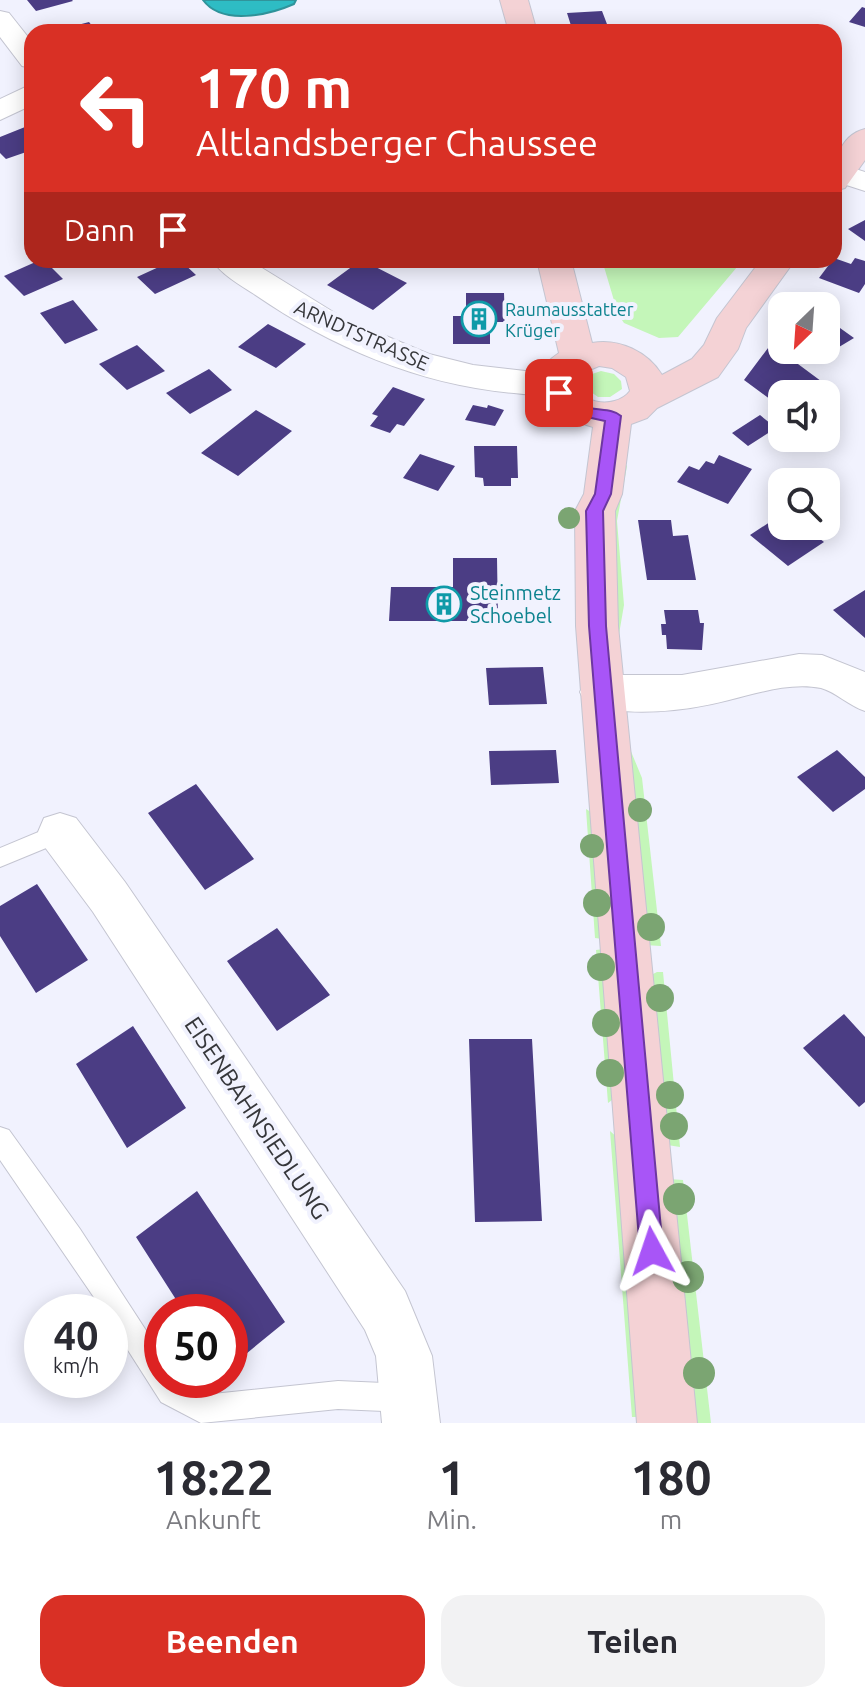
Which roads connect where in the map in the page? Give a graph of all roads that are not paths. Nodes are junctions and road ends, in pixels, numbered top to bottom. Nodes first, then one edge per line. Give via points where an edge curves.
1 (514, 0) edge
2 (0, 19) edge
3 (521, 24) edge
4 (24, 50) edge
5 (24, 98) edge
6 (0, 111) edge
7 (865, 138) edge
8 (846, 178) edge
9 (240, 268) edge
10 (557, 268) edge
11 (581, 268) edge
12 (772, 268) edge
13 (602, 384) junction
14 (601, 692) junction
15 (865, 694) edge
16 (60, 832) joint
17 (0, 858) edge
18 (0, 1139) edge
19 (144, 1352) edge
20 (182, 1398) edge
21 (410, 1411) edge
22 (667, 1423) edge

1 - 3 main road
2 - 4 street
5 - 6 street
7 - 8 main road
9 - 13 street, ARNDTSTRASSE via 290,303 390,351 473,377
10 - 13 main road
11 - 13 main road
12 - 13 main road via 705,368
13 - 14 main road via 603,494 595,511
14 - 15 street via 683,692 801,668 848,679
14 - 22 main road
16 - 17 lane
16 - 21 street, EISENBAHNSIEDLUNG via 150,957 385,1311 404,1356
18 - 19 lane
20 - 21 lane via 201,1409 338,1395

